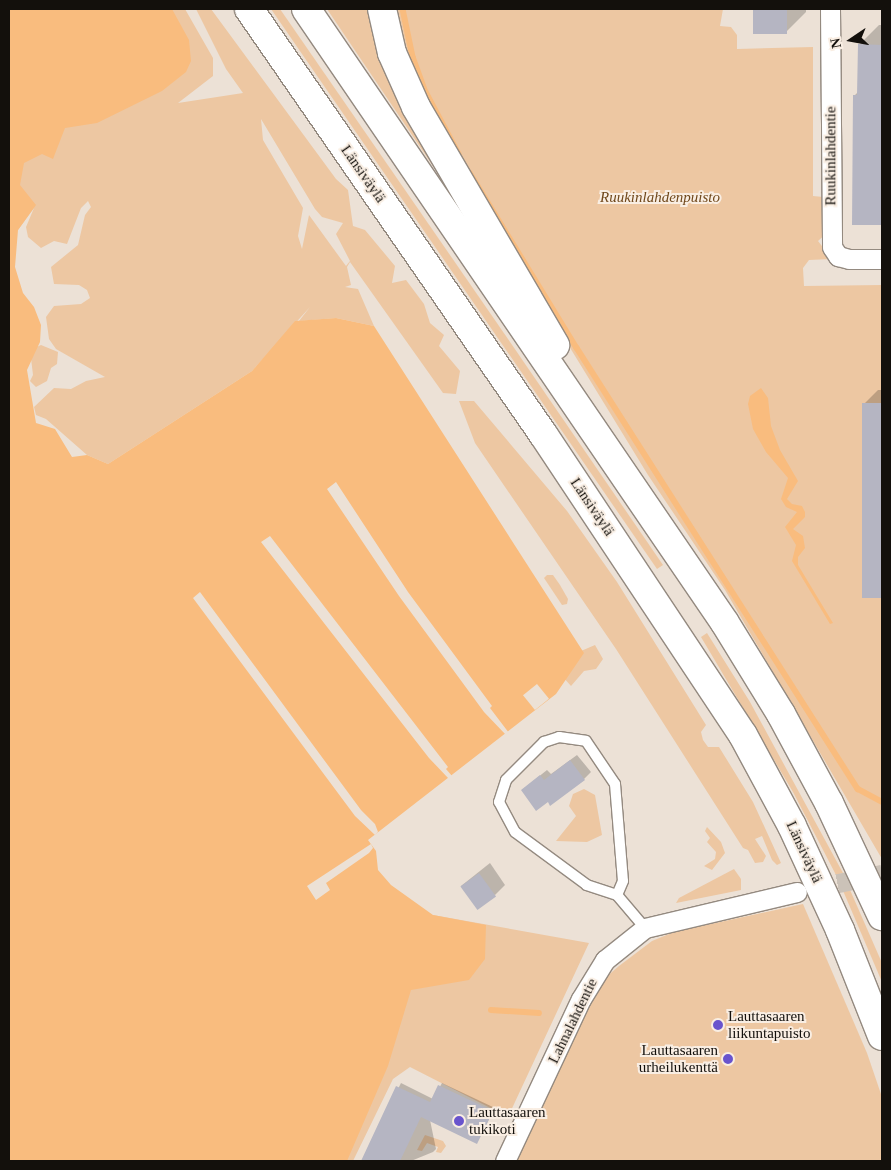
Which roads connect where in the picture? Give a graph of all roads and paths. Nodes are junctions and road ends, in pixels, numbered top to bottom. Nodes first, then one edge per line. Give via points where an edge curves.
1 (249, 9) edge
2 (306, 9) edge
3 (382, 9) edge
4 (830, 9) edge
5 (882, 259) edge
6 (611, 452) junction
7 (797, 892) tunnel mouth
8 (616, 895) junction
9 (882, 916) edge
10 (645, 928) junction
11 (882, 1036) edge
12 (504, 1161) edge

1 - 11 highway, Länsiväylä via 543,434 743,735 792,826 840,930
2 - 6 highway
3 - 6 highway via 392,53 416,107 533,303
4 - 5 street, Ruukinlahdentie via 832,247 838,256 848,259
6 - 9 highway via 725,623 781,714 829,803
7 - 10 street, Lahnalahdentie
8 - 8 lane via 623,881 615,784 586,741 565,737 544,742 506,780 498,802 516,834 587,885
8 - 10 lane
10 - 12 street, Lahnalahdentie via 605,960 581,999

